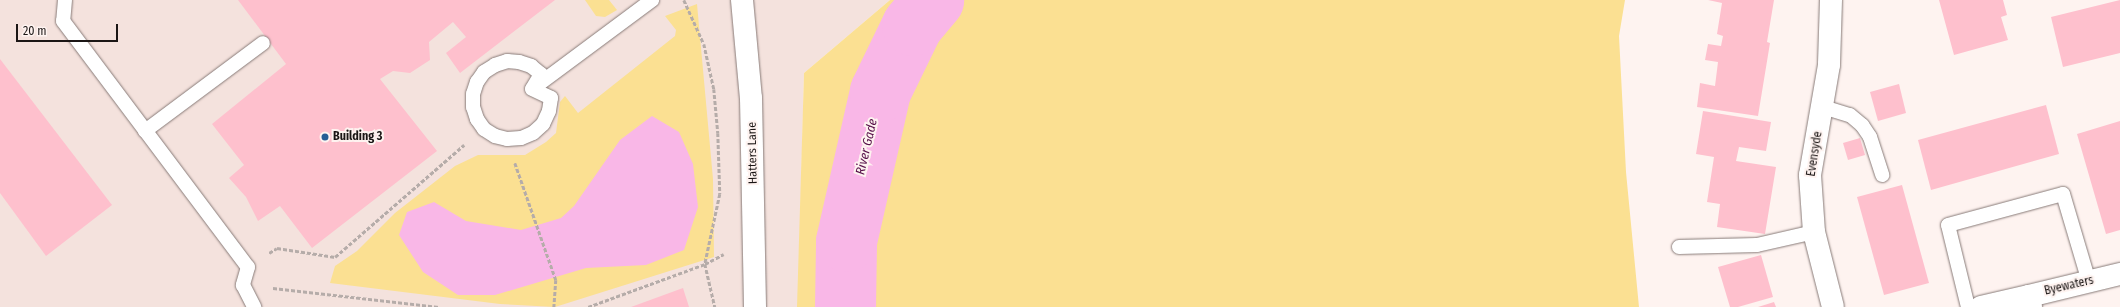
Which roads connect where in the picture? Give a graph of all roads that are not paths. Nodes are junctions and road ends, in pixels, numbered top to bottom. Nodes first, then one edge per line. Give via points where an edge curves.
1 (65, 0) edge
2 (652, 0) edge
3 (742, 0) edge
4 (1831, 0) edge
5 (263, 43) dead end
6 (532, 89) junction
7 (1823, 107) junction
8 (145, 131) junction
9 (1882, 175) dead end
10 (1814, 232) junction
11 (1679, 247) dead end
12 (2120, 274) edge
13 (2089, 282) junction
14 (2030, 301) edge
15 (254, 307) edge
16 (755, 307) edge
17 (1834, 307) edge
18 (1968, 307) edge
19 (1981, 307) edge

1 - 8 lane via 63,21
2 - 6 lane
3 - 16 street, Hatters Lane via 751,98
4 - 7 street, Evensyde via 1830,65
5 - 8 lane
6 - 6 lane via 551,98 543,124 533,133 521,138 499,138 484,129 477,119 472,94 476,82 484,72 495,65 507,61 531,66 541,74
7 - 9 lane via 1850,115 1862,125 1870,137
7 - 10 street, Evensyde via 1810,175
8 - 15 lane via 248,267 243,285
10 - 11 lane via 1757,245
10 - 17 street, Evensyde
12 - 13 street, Byewaters
13 - 14 street, Byewaters
13 - 18 lane via 2063,194 1948,224
14 - 19 street

